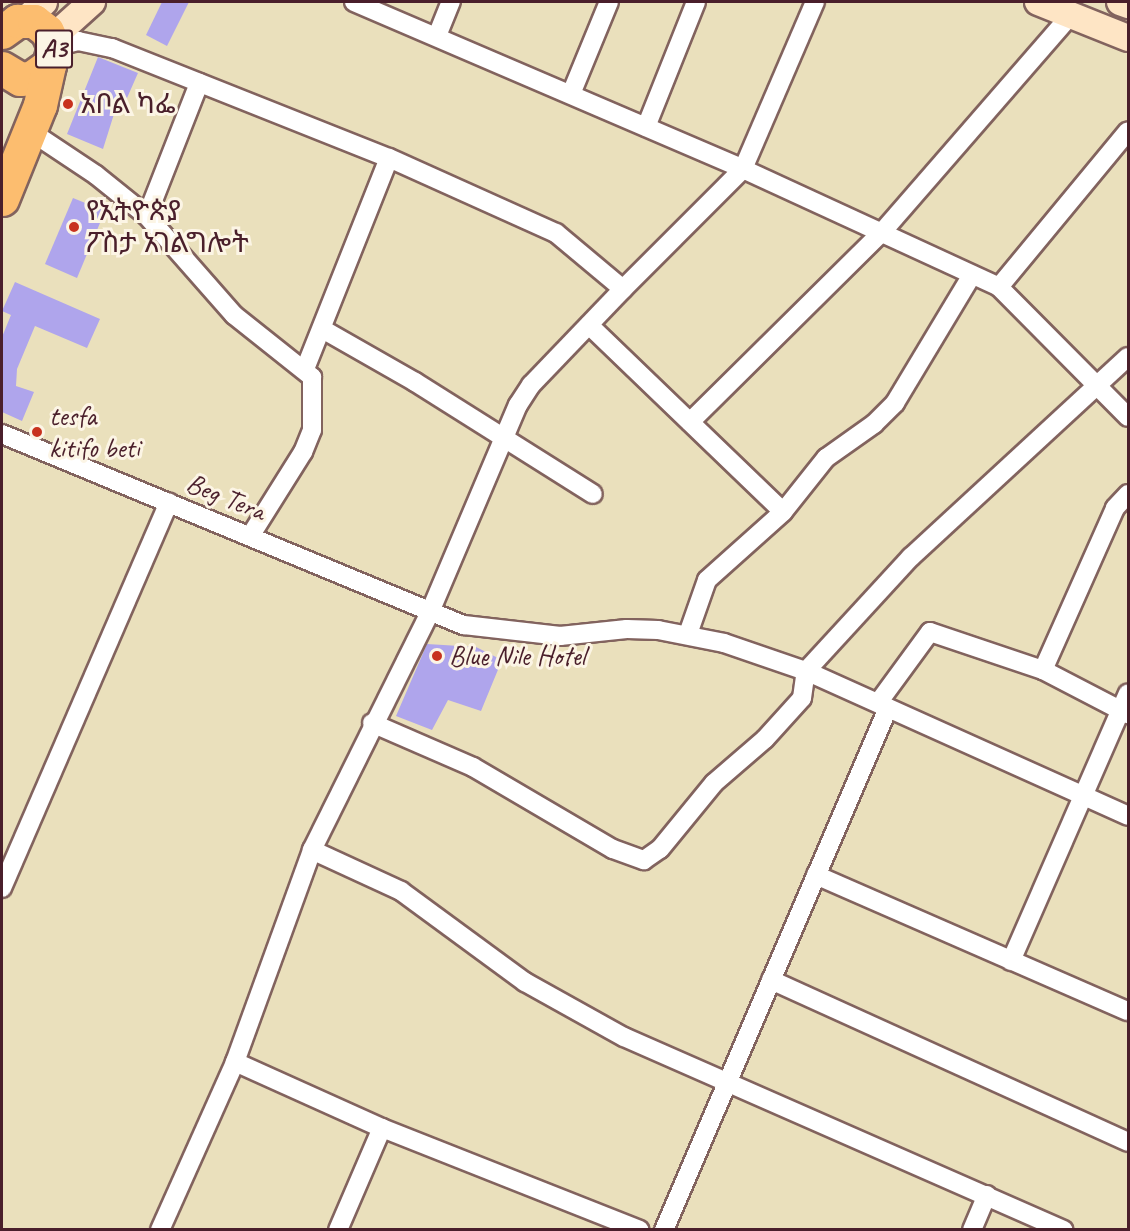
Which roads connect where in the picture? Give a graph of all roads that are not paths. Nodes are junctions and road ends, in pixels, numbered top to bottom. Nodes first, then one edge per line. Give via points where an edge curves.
1 (92, 2) edge
2 (354, 2) edge
3 (451, 2) edge
4 (609, 2) edge
5 (696, 2) edge
6 (815, 2) edge
7 (1038, 2) edge
8 (1120, 2) edge
9 (1128, 5) edge
10 (1071, 15) junction
11 (31, 28) edge
12 (437, 36) junction
13 (1128, 39) edge
14 (2, 68) edge
15 (199, 83) junction
16 (571, 94) junction
17 (646, 127) junction
18 (30, 131) junction
19 (1128, 131) edge
20 (389, 158) junction
21 (743, 169) junction
22 (2, 199) edge
23 (147, 216) junction
24 (883, 231) junction
25 (972, 275) junction
26 (999, 287) junction
27 (623, 289) junction
28 (589, 325) junction
29 (324, 330) junction
30 (1128, 357) edge
31 (305, 369) junction
32 (1097, 385) junction
33 (1128, 417) edge
34 (690, 422) junction
35 (2, 434) edge
36 (505, 439) junction
37 (593, 494) dead end
38 (1128, 494) edge
39 (169, 503) junction
40 (783, 512) junction
41 (251, 535) junction
42 (430, 612) junction
43 (688, 634) junction
44 (1043, 670) junction
45 (806, 671) junction
46 (1128, 693) edge
47 (883, 706) junction
48 (1125, 713) edge
49 (372, 723) junction
50 (1085, 798) junction
51 (1128, 816) edge
52 (312, 850) junction
53 (816, 875) junction
54 (2, 888) edge
55 (1011, 961) junction
56 (771, 980) junction
57 (1128, 1011) edge
58 (235, 1062) junction
59 (727, 1082) junction
60 (382, 1128) junction
61 (1128, 1142) edge
62 (987, 1195) junction
63 (669, 1228) edge
64 (160, 1230) edge
65 (338, 1230) edge
66 (639, 1230) edge
67 (972, 1230) edge
68 (1064, 1230) edge

1 - 11 street
2 - 12 street
3 - 12 street
4 - 16 street
5 - 17 street
6 - 21 street
7 - 10 street
8 - 9 street
10 - 13 street
10 - 24 street
11 - 14 highway, A3 via 31,78 20,79
11 - 15 street via 96,43
11 - 18 highway, A3
12 - 16 street
15 - 20 street
15 - 23 street
16 - 17 street
17 - 21 street
18 - 22 highway, A3
18 - 23 street via 96,175
19 - 26 street
20 - 27 street via 556,233
20 - 29 street
21 - 24 street
21 - 27 street
23 - 31 street via 234,315
24 - 25 street
24 - 34 street
25 - 26 street
25 - 40 street via 895,402 874,424 826,458
26 - 32 street
27 - 28 street
28 - 34 street
28 - 36 street via 524,394
29 - 31 street
29 - 36 street
30 - 32 street
31 - 41 street via 312,377 315,396 312,430 303,452
32 - 33 street
32 - 45 street via 911,556
34 - 40 street
35 - 39 street, Beg Tera
36 - 37 street
36 - 42 street
38 - 44 street via 1115,508
39 - 41 street, Beg Tera
39 - 54 street
40 - 43 street via 707,580
41 - 42 street, Beg Tera
42 - 43 street, Beg Tera via 464,625 502,632 560,636 627,628
42 - 49 street
43 - 45 street, Beg Tera
44 - 47 street via 930,632
44 - 48 street
45 - 47 street, Beg Tera
45 - 49 street via 802,698 765,739 714,783 660,849 644,860 613,849 482,772
46 - 48 street
47 - 50 street, Beg Tera
47 - 53 street
48 - 50 street
49 - 52 street
50 - 51 street, Beg Tera
50 - 55 street
52 - 58 street
52 - 59 street via 401,891 525,982 574,1010
53 - 55 street
53 - 56 street
55 - 57 street
56 - 59 street
56 - 61 street
58 - 60 street
58 - 64 street
59 - 62 street
59 - 63 street
60 - 65 street
60 - 66 street
62 - 67 street
62 - 68 street

